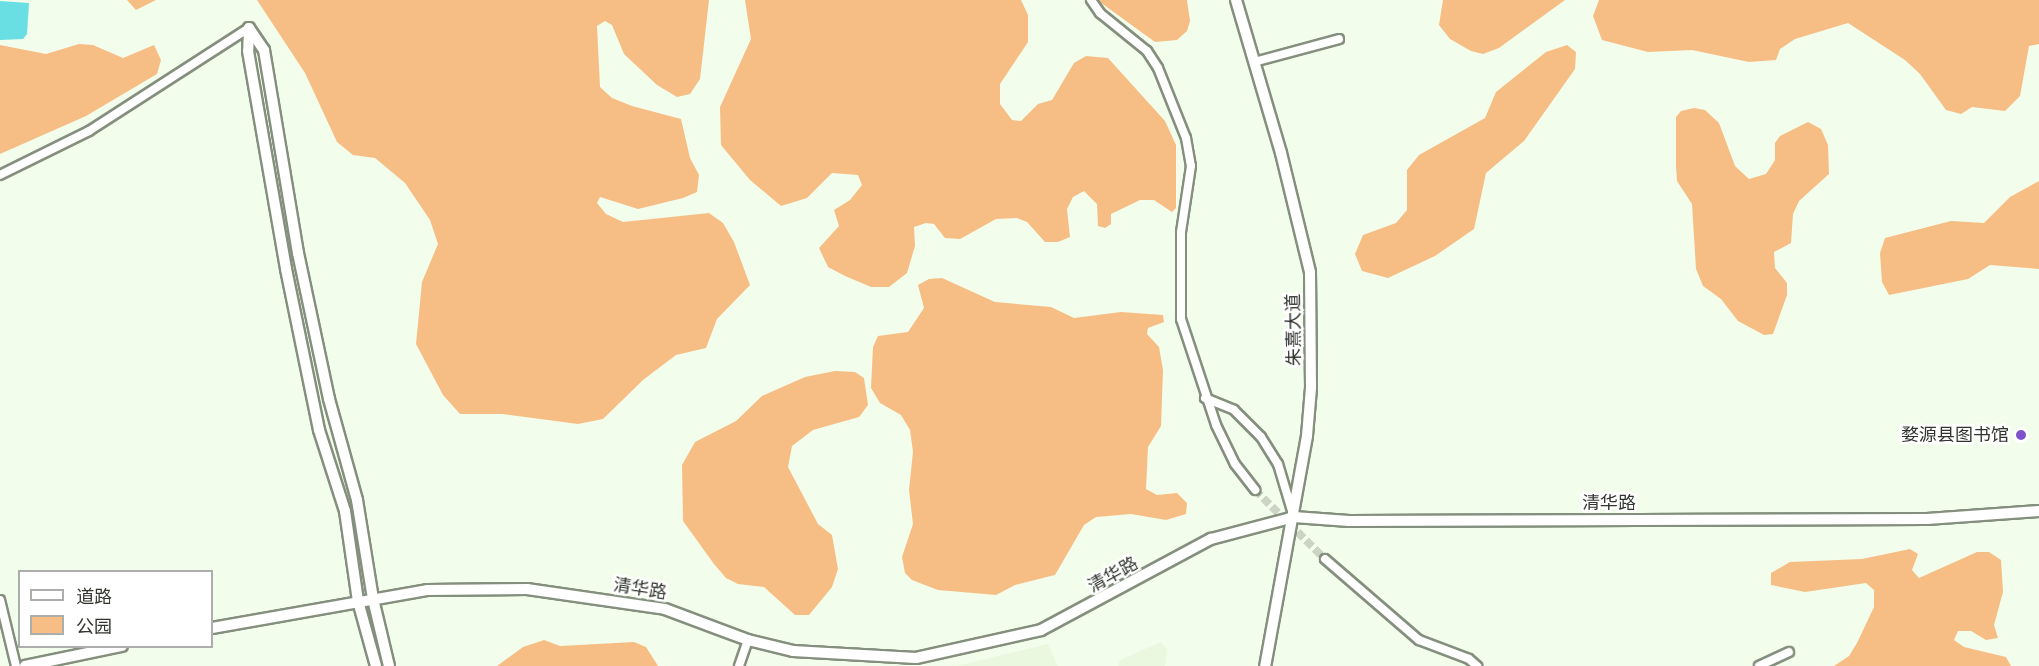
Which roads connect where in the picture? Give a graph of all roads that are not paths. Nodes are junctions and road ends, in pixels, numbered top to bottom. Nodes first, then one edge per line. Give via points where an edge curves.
1 (1091, 0) edge
2 (1236, 0) edge
3 (249, 28) junction
4 (1339, 39) dead end
5 (1254, 62) junction
6 (0, 175) edge
7 (1205, 398) junction
8 (1255, 490) tunnel mouth
9 (2039, 511) edge
10 (1294, 518) junction
11 (1325, 559) tunnel mouth
12 (373, 599) junction
13 (0, 600) edge
14 (358, 602) junction
15 (213, 628) edge
16 (748, 640) junction
17 (112, 648) edge
18 (1789, 652) dead end
19 (16, 666) edge
20 (25, 666) edge
21 (376, 666) edge
22 (389, 666) edge
23 (738, 666) edge
24 (1265, 666) edge
25 (1478, 666) edge
26 (1759, 666) edge

1 - 7 street via 1100,13 1147,51 1158,68 1186,138 1191,166 1181,232 1180,311
2 - 5 main road, 朱熹大道
3 - 6 street via 89,131
3 - 12 main road via 264,50 298,253 333,418 357,500
3 - 14 main road via 251,70 286,269 319,430 345,511
4 - 5 street
5 - 10 main road, 朱熹大道 via 1310,272 1311,388
7 - 8 street via 1235,464
7 - 10 street via 1234,410 1261,437 1280,470
9 - 10 main road, 清华路 via 1927,519
10 - 16 main road, 清华路 via 1211,539 1067,619 996,642 915,658 879,658 793,651
10 - 24 main road, 朱熹大道
11 - 25 street via 1419,640
12 - 14 main road, 清华路
12 - 16 main road, 清华路 via 427,590 527,590 665,609
12 - 22 main road
13 - 19 street
14 - 15 main road, 清华路
14 - 21 main road
16 - 23 street
17 - 20 main road
18 - 26 street

